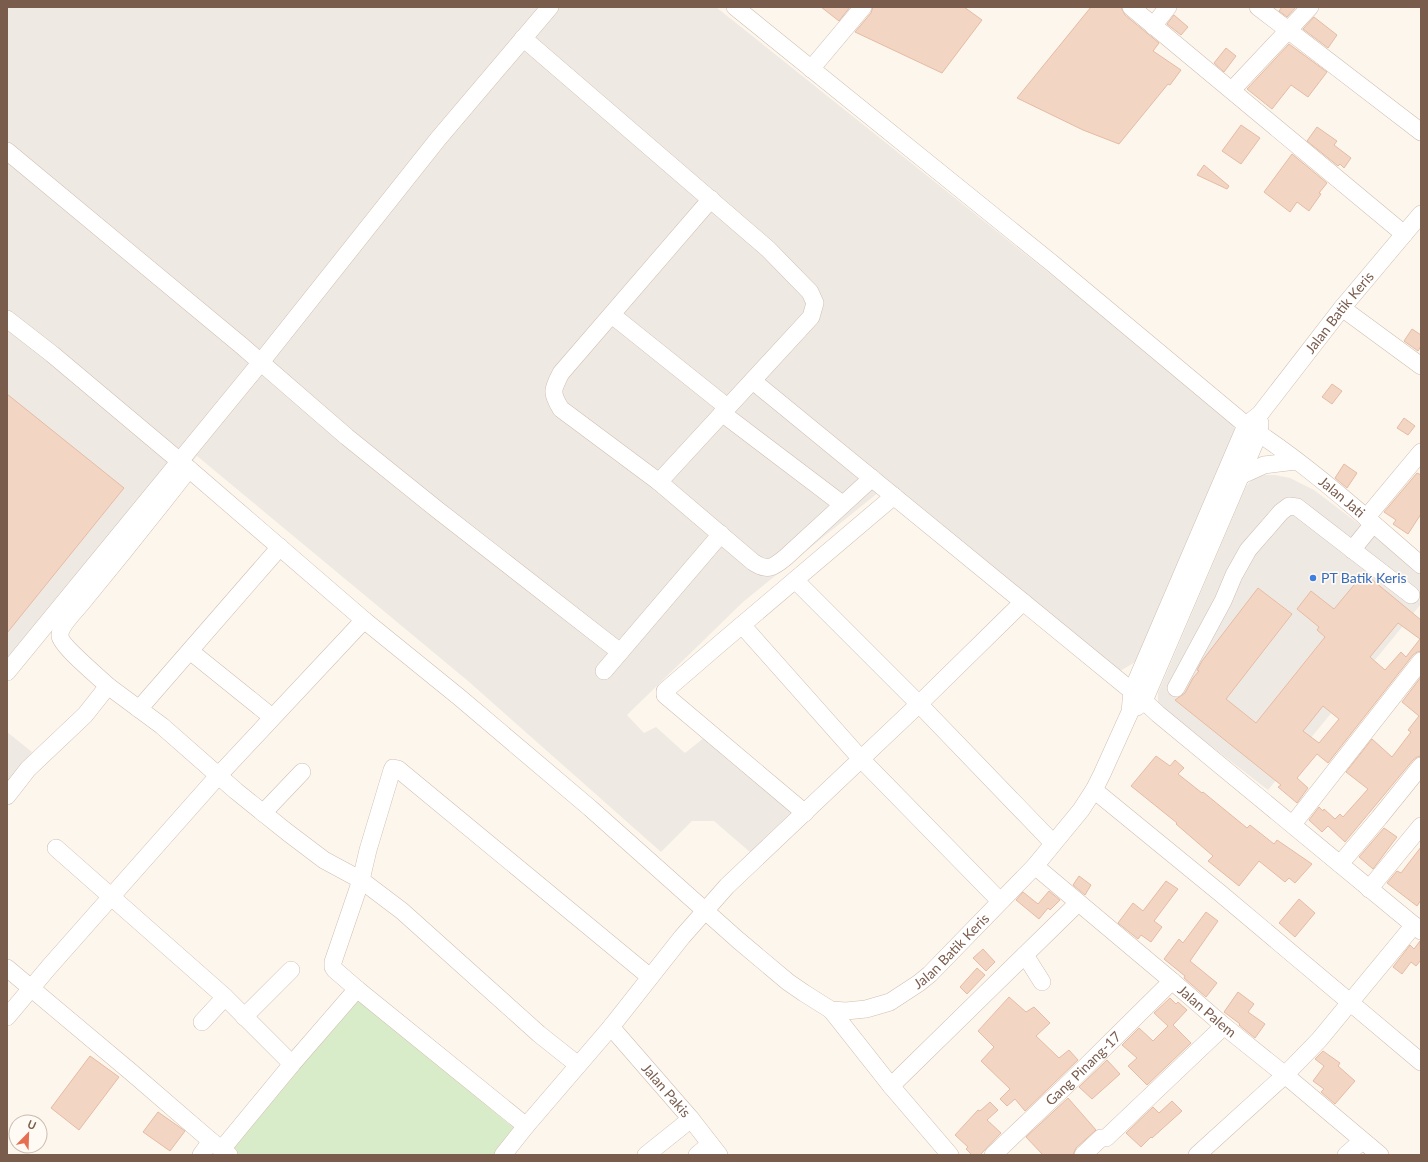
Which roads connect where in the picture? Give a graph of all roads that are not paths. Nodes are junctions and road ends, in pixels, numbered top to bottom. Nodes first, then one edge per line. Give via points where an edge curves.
1 (550, 7) edge
2 (735, 7) edge
3 (863, 7) edge
4 (1131, 7) edge
5 (1168, 7) edge
6 (1258, 7) edge
7 (1310, 7) edge
8 (1153, 26) junction
9 (1288, 30) junction
10 (523, 38) junction
11 (811, 70) junction
12 (1232, 90) junction
13 (1421, 132) edge
14 (7, 151) edge
15 (711, 199) junction
16 (1421, 214) edge
17 (1404, 234) junction
18 (1342, 308) junction
19 (612, 315) junction
20 (7, 319) edge
21 (261, 362) junction
22 (1421, 366) edge
23 (753, 381) junction
24 (725, 410) junction
25 (1253, 429) junction
26 (1421, 452) edge
27 (1296, 461) junction
28 (185, 465) junction
29 (1242, 475) junction
30 (872, 478) junction
31 (659, 482) junction
32 (894, 496) junction
33 (842, 504) junction
34 (1370, 521) junction
35 (721, 534) junction
36 (1206, 538) junction
37 (280, 547) junction
38 (1352, 550) junction
39 (115, 551) junction
40 (1421, 565) edge
41 (795, 580) junction
42 (1411, 595) dead end
43 (1023, 602) junction
44 (364, 620) junction
45 (742, 624) junction
46 (190, 650) junction
47 (620, 652) junction
48 (1421, 660) edge
49 (604, 671) dead end
50 (7, 672) edge
51 (108, 686) junction
52 (1176, 688) dead end
53 (1138, 696) junction
54 (919, 704) junction
55 (139, 709) junction
56 (272, 717) junction
57 (861, 759) junction
58 (1421, 766) edge
59 (302, 772) dead end
60 (218, 776) junction
61 (1094, 790) junction
62 (7, 796) edge
63 (263, 813) junction
64 (805, 813) junction
65 (1292, 824) junction
66 (1421, 826) edge
67 (1053, 843) junction
68 (56, 848) dead end
69 (1340, 864) junction
70 (1035, 866) junction
71 (361, 880) junction
72 (1369, 889) junction
73 (112, 897) junction
74 (1000, 901) junction
75 (1078, 903) junction
76 (705, 910) junction
77 (1417, 928) edge
78 (1025, 955) junction
79 (7, 968) edge
80 (291, 970) dead end
81 (650, 977) junction
82 (1172, 980) junction
83 (1042, 982) dead end
84 (32, 989) junction
85 (357, 989) junction
86 (225, 997) junction
87 (1350, 1003) junction
88 (830, 1010) junction
89 (7, 1017) edge
90 (244, 1017) junction
91 (202, 1022) dead end
92 (1224, 1026) junction
93 (610, 1027) junction
94 (1421, 1062) edge
95 (292, 1064) junction
96 (578, 1065) junction
97 (1286, 1075) junction
98 (891, 1086) junction
99 (691, 1119) junction
100 (526, 1126) junction
101 (1362, 1141) junction
102 (221, 1149) edge
103 (715, 1149) edge
104 (942, 1152) edge
105 (200, 1155) edge
106 (504, 1155) edge
107 (646, 1155) edge
108 (697, 1155) edge
109 (994, 1155) edge
110 (1083, 1155) edge
111 (1197, 1155) edge
112 (1346, 1155) edge
113 (1380, 1155) edge

1 - 10 street
2 - 11 street, Jalan Jati
3 - 11 street
4 - 8 street
5 - 8 street
6 - 9 street
7 - 9 street
8 - 12 street
9 - 12 street
9 - 13 street
10 - 15 street
10 - 21 street via 438,139
11 - 25 street, Jalan Jati
12 - 17 street
14 - 21 street
15 - 19 street
15 - 23 street via 774,255 810,292 815,303 811,317
16 - 17 street, Jalan Batik Keris
17 - 18 street, Jalan Batik Keris
18 - 22 street
18 - 25 street, Jalan Batik Keris via 1260,414
19 - 24 street
19 - 31 street via 561,374 554,387 554,398 561,409
20 - 28 street
21 - 28 street
21 - 47 street via 347,437
23 - 24 street
23 - 30 street
24 - 31 street
24 - 33 street
25 - 27 street, Jalan Jati
25 - 29 street
25 - 36 street
26 - 34 street
27 - 29 street via 1264,465
27 - 34 street, Jalan Jati
28 - 37 street
28 - 39 street
29 - 36 street
30 - 32 street
30 - 33 street
31 - 35 street
32 - 41 street
32 - 43 street
33 - 35 street via 786,557 766,568 753,562
34 - 38 street
34 - 40 street, Jalan Jati
35 - 47 street
36 - 53 street, Jalan Batik Keris
37 - 44 street
37 - 46 street
38 - 42 street
38 - 52 street via 1297,507 1289,506 1280,512 1248,550
39 - 50 street
39 - 51 street via 60,635 67,647
41 - 45 street
41 - 54 street
43 - 53 street
43 - 54 street
44 - 56 street
44 - 76 street via 590,808
45 - 57 street
45 - 64 street via 664,693
46 - 55 street
46 - 56 street
47 - 49 street
48 - 65 street
51 - 55 street
51 - 62 street via 85,715 28,769
53 - 61 street, Jalan Batik Keris
53 - 65 street
54 - 57 street
54 - 67 street
55 - 60 street
56 - 60 street
57 - 64 street
57 - 74 street
58 - 69 street
59 - 63 street
60 - 63 street
60 - 73 street
61 - 67 street, Jalan Batik Keris
61 - 87 street
63 - 71 street via 324,860
64 - 76 street
65 - 69 street
66 - 72 street
67 - 70 street, Jalan Batik Keris
68 - 73 street
69 - 72 street
70 - 74 street, Jalan Batik Keris
70 - 75 street, Jalan Palem
71 - 81 street via 390,772 396,768
71 - 85 street via 333,962 335,970
71 - 96 street via 402,911 539,1034
72 - 77 street
73 - 84 street
73 - 86 street
74 - 88 street, Jalan Batik Keris via 930,974 899,997 866,1009
75 - 78 street
75 - 82 street, Jalan Palem
76 - 81 street
76 - 88 street via 788,982
77 - 87 street
78 - 83 street
78 - 98 street
79 - 84 street
80 - 90 street
81 - 93 street
82 - 92 street, Jalan Palem
82 - 109 street, Gang Pinang-17
84 - 89 street
84 - 102 street
85 - 95 street
85 - 100 street
86 - 90 street
86 - 91 street
87 - 94 street
87 - 97 street
88 - 98 street
90 - 95 street
92 - 97 street, Jalan Palem
92 - 110 street via 1106,1138 1101,1138
93 - 96 street
93 - 99 street, Jalan Pakis
95 - 102 street
96 - 100 street
97 - 101 street, Jalan Palem
97 - 111 street
98 - 104 street
99 - 103 street, Jalan Pakis
99 - 107 street
100 - 106 street
101 - 112 street
101 - 113 street, Jalan Palem
102 - 105 street
103 - 108 street

